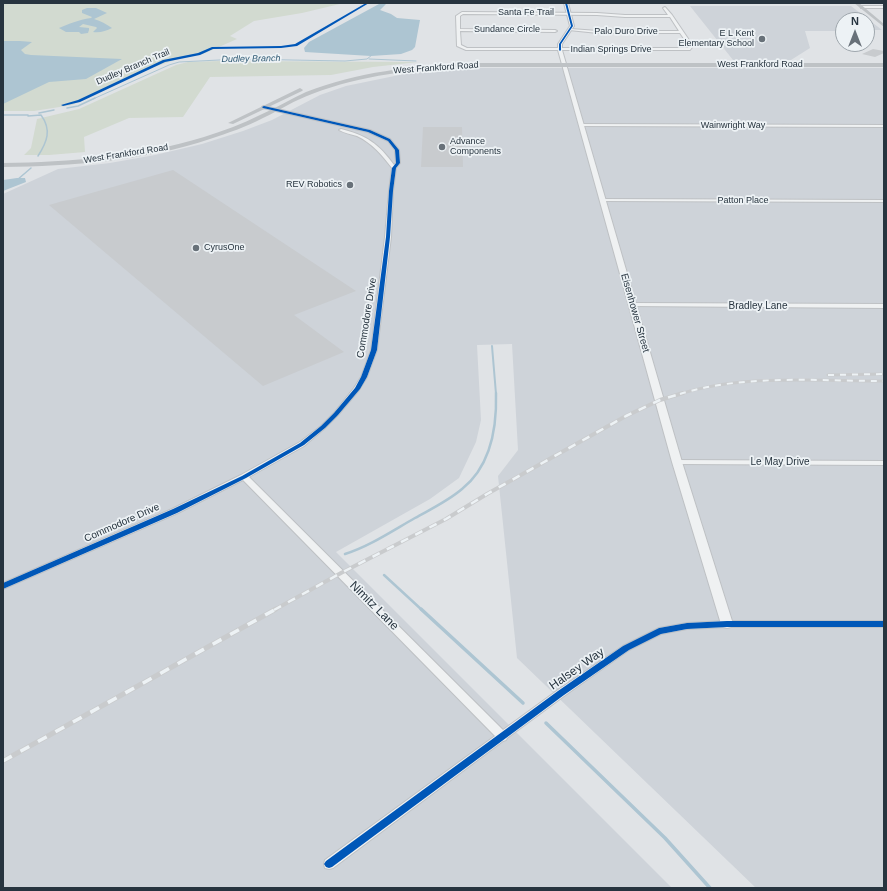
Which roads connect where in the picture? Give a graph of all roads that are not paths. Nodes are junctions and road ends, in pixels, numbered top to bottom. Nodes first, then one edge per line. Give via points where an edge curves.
1 (566, 4) edge
2 (859, 5) edge
3 (869, 5) edge
4 (884, 7) edge
5 (665, 8) dead end
6 (876, 11) dead end
7 (569, 13) junction
8 (671, 16) junction
9 (884, 26) edge
10 (459, 30) junction
11 (571, 30) junction
12 (554, 31) dead end
13 (682, 32) junction
14 (560, 50) junction
15 (884, 62) edge
16 (563, 63) junction
17 (884, 65) edge
18 (264, 108) junction
19 (257, 110) junction
20 (272, 111) junction
21 (581, 125) junction
22 (884, 126) edge
23 (369, 131) junction
24 (361, 135) junction
25 (396, 150) junction
26 (382, 152) junction
27 (3, 159) edge
28 (3, 165) edge
29 (394, 168) junction
30 (603, 200) junction
31 (884, 201) edge
32 (633, 305) junction
33 (884, 306) edge
34 (676, 462) junction
35 (884, 463) edge
36 (244, 477) junction
37 (3, 586) edge
38 (727, 624) junction
39 (884, 624) edge
40 (504, 737) junction
41 (329, 864) dead end

1 - 7 street
2 - 3 street
2 - 9 main road
3 - 4 street
3 - 6 main road
5 - 8 street
7 - 8 street, Santa Fe Trail
7 - 10 street, Santa Fe Trail via 462,13 459,15
7 - 11 street
8 - 13 street
10 - 12 street, Sundance Circle
10 - 14 street, Indian Springs Drive via 460,48
11 - 13 street, Palo Duro Drive
11 - 14 street via 562,40
13 - 14 street, Indian Springs Drive via 691,46 690,49
14 - 16 street, Eisenhower Street
15 - 16 main road, West Frankford Road
16 - 17 main road, West Frankford Road
16 - 18 main road, West Frankford Road via 453,63 377,70 312,86
16 - 20 main road, West Frankford Road via 448,66 386,72 330,86
16 - 21 street, Eisenhower Street
18 - 19 main road, West Frankford Road
18 - 20 street
19 - 20 street
19 - 27 main road, West Frankford Road via 208,131 138,148 67,157
20 - 23 street
20 - 24 street
20 - 28 main road, West Frankford Road via 205,138 156,150 74,162
21 - 22 street, Wainwright Way
21 - 30 street, Eisenhower Street
23 - 24 street
23 - 25 street via 389,140
24 - 26 street
25 - 26 street
25 - 29 street, Commodore Drive via 398,163
26 - 29 street
29 - 36 street, Commodore Drive via 374,350 364,377 357,389 324,426 302,444
30 - 31 street, Patton Place
30 - 32 street, Eisenhower Street
32 - 33 street, Bradley Lane
32 - 34 street, Eisenhower Street
34 - 35 street, Le May Drive
34 - 38 street, Eisenhower Street
36 - 37 street, Commodore Drive via 175,511
36 - 40 street, Nimitz Lane
38 - 39 street, Halsey Way
38 - 40 street, Halsey Way via 672,628 648,636 626,648 561,693
40 - 41 street, Halsey Way

